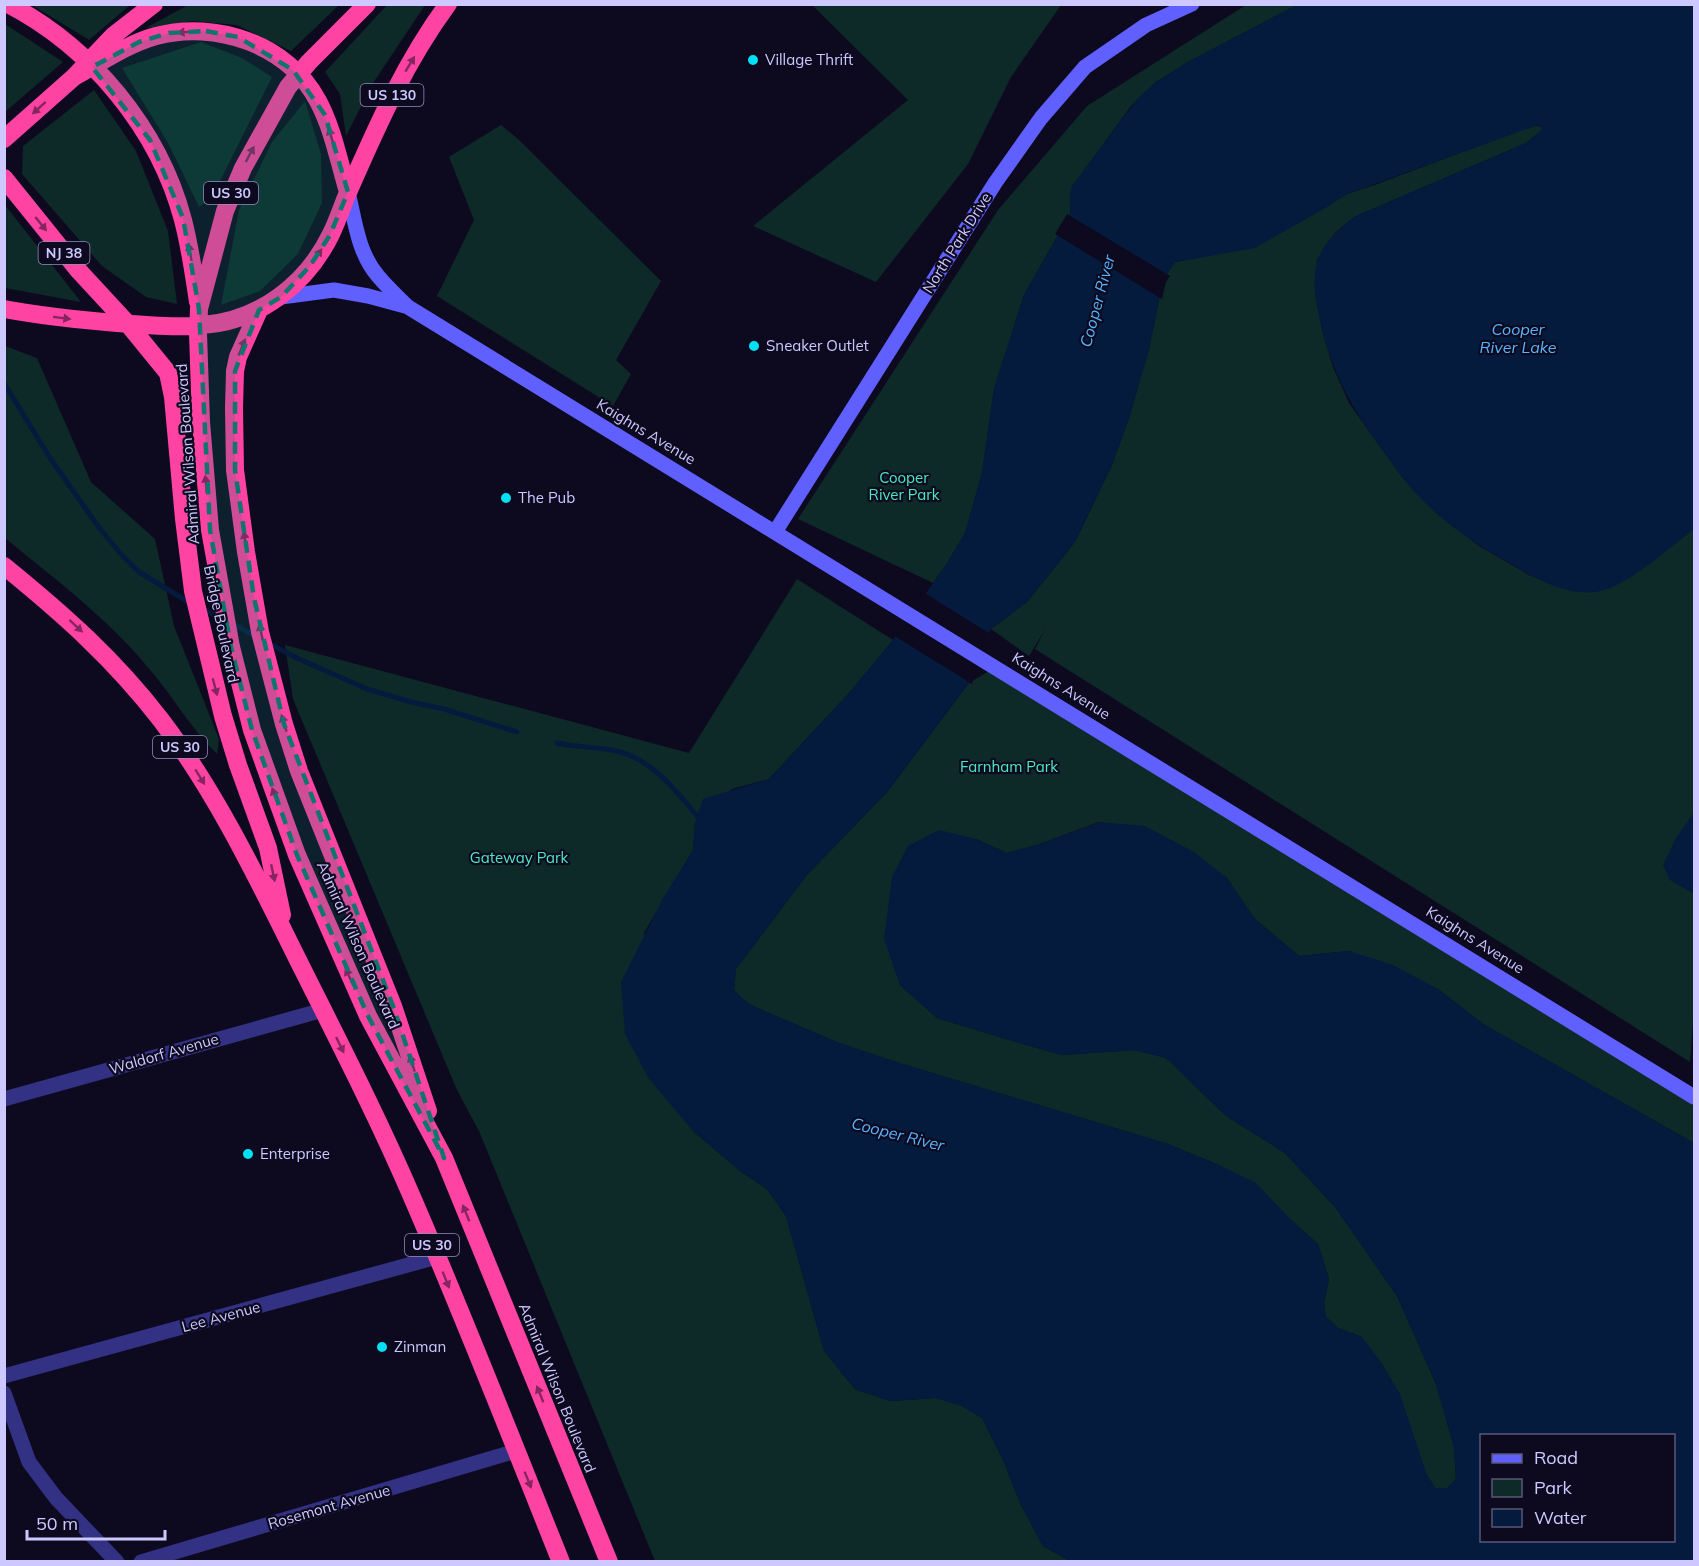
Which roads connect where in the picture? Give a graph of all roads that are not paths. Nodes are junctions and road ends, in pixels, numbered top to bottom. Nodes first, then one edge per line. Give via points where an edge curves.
1 (8, 4) edge
2 (154, 4) edge
3 (367, 4) edge
4 (448, 4) edge
5 (1192, 4) edge
6 (74, 77) junction
7 (4, 139) edge
8 (4, 178) edge
9 (348, 192) junction
10 (281, 297) junction
11 (408, 307) junction
12 (4, 309) edge
13 (199, 309) junction
14 (259, 310) junction
15 (129, 324) junction
16 (776, 532) junction
17 (4, 566) edge
18 (4, 574) edge
19 (32, 588) junction
20 (286, 936) junction
21 (323, 1010) junction
22 (1695, 1097) edge
23 (4, 1099) edge
24 (444, 1158) junction
25 (437, 1257) junction
26 (4, 1376) edge
27 (4, 1393) edge
28 (516, 1451) junction
29 (117, 1562) edge
30 (141, 1562) edge
31 (561, 1562) edge
32 (609, 1562) edge

13 -> 1 highway via 189,243 174,192 150,140 103,78 43,25
2 - 6 highway via 114,35
13 -> 3 highway, US 30 via 232,192 275,107 288,87
9 -> 4 highway, US 130 via 408,66
5 - 16 main road, North Park Drive via 1146,25 1085,67 1041,118 995,183
6 -> 7 highway
9 -> 6 highway via 317,99 293,70 253,43 206,31 169,33 139,42
8 -> 15 highway, NJ 38 via 79,271
10 -> 9 highway, US 130 via 320,252
9 - 11 main road, Kaighns Avenue via 369,264
10 - 11 main road, Kaighns Avenue via 334,290
10 - 14 highway, US 130
11 - 16 main road, Kaighns Avenue
12 -> 15 highway, US 130
24 -> 13 highway, Admiral Wilson Boulevard / US 30 via 368,1016 302,866 262,760 231,647 210,530 203,458
14 - 15 highway, US 130 via 205,325
24 -> 14 highway via 393,1006 299,771 268,666 235,470 235,371
15 -> 20 highway, Bridge Boulevard via 161,363 171,384 184,519 201,630 238,765 267,848
16 - 22 main road, Kaighns Avenue
17 - 19 highway, US 30
18 - 19 highway
19 -> 20 highway, US 30 via 94,643 162,722 212,796
20 - 21 highway, US 30
21 - 23 street, Waldorf Avenue
21 -> 25 highway, US 30 via 384,1134
32 -> 24 highway, Admiral Wilson Boulevard / US 30
25 - 26 street, Lee Avenue
25 -> 28 highway, US 30
27 - 29 street via 29,1462 56,1498
28 - 30 street, Rosemont Avenue
28 -> 31 highway, US 30

